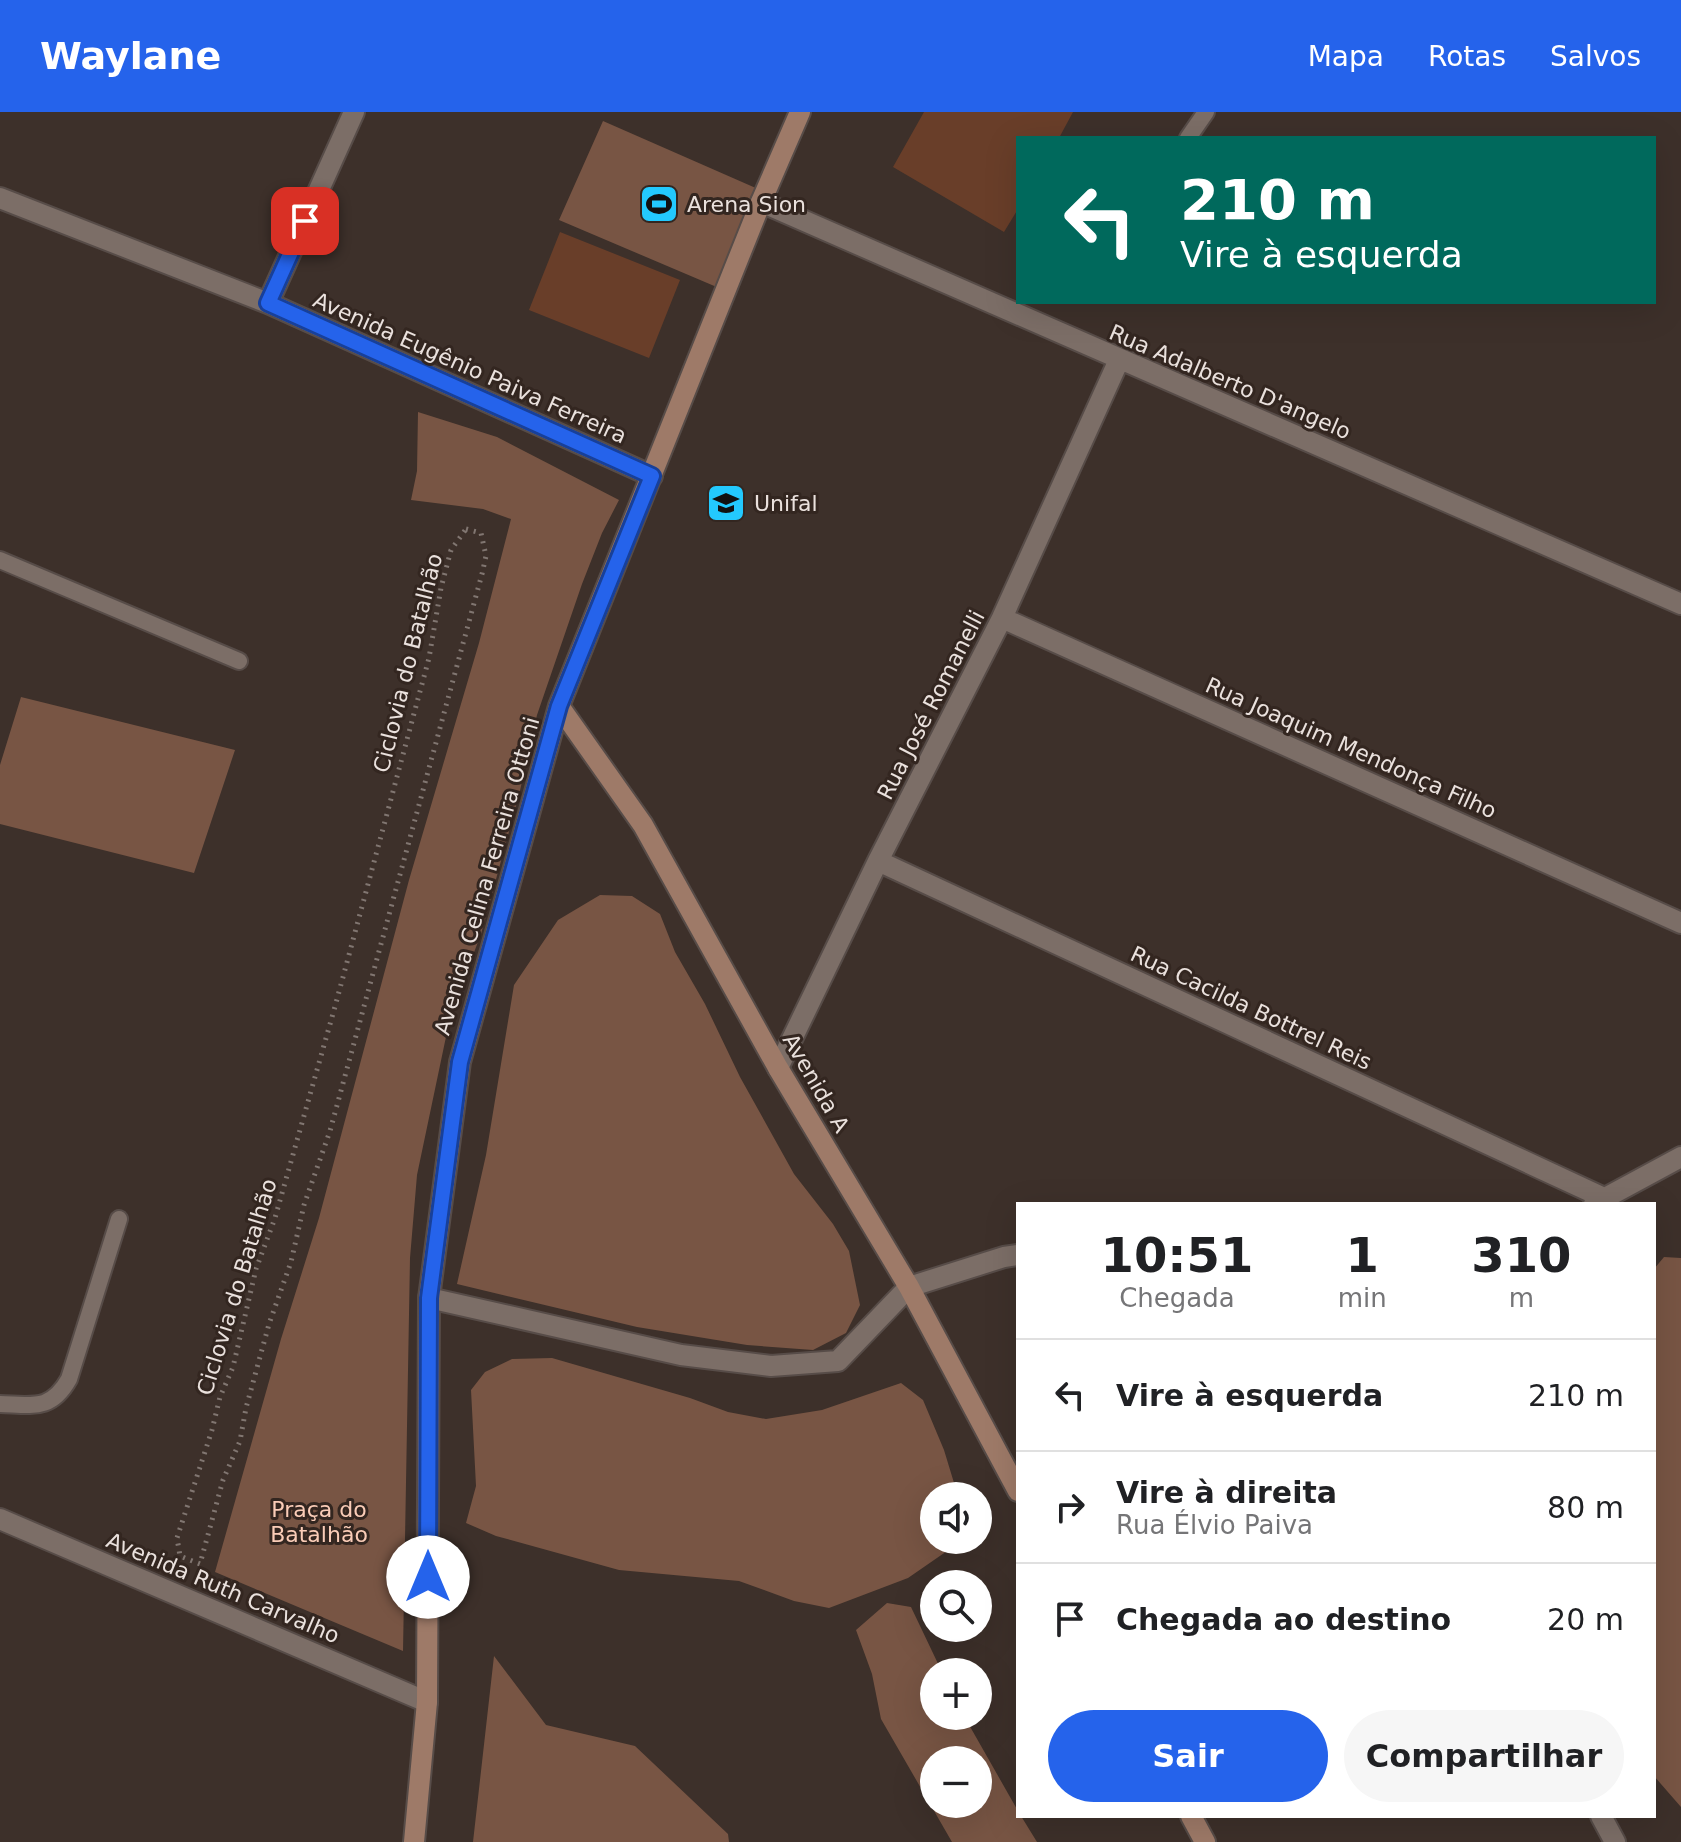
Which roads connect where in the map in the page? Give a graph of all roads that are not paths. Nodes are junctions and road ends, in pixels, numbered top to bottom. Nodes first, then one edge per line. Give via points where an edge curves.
1 (354, 112) edge
2 (1206, 112) edge
3 (799, 113) edge
4 (1189, 136) edge
5 (0, 198) edge
6 (761, 202) junction
7 (268, 303) junction
8 (1119, 360) junction
9 (652, 476) junction
10 (0, 560) edge
11 (1681, 604) edge
12 (1002, 618) junction
13 (239, 661) dead end
14 (559, 706) junction
15 (878, 861) junction
16 (1681, 923) edge
17 (778, 1068) junction
18 (1681, 1157) edge
19 (1599, 1201) edge
20 (119, 1219) dead end
21 (1016, 1255) edge
22 (909, 1287) junction
23 (429, 1298) junction
24 (0, 1404) edge
25 (1016, 1487) edge
26 (0, 1519) edge
27 (427, 1702) junction
28 (1192, 1818) edge
29 (1602, 1818) edge
30 (414, 1842) edge
31 (1205, 1842) edge
32 (1615, 1842) edge

1 - 7 street
2 - 4 lane
3 - 6 street, Avenida Celina Ferreira Ottoni
5 - 7 street, Avenida Eugênio Paiva Ferreira
6 - 8 street, Rua Adalberto D'angelo
6 - 9 street, Avenida Celina Ferreira Ottoni
7 - 9 street, Avenida Eugênio Paiva Ferreira
8 - 11 street, Rua Adalberto D'angelo
8 - 12 street, Rua José Romanelli
9 - 14 street, Avenida Celina Ferreira Ottoni
10 - 13 lane
12 - 15 street, Rua José Romanelli
12 - 16 street, Rua Joaquim Mendonça Filho
14 - 17 street, Avenida A via 643,825
14 - 23 street, Avenida Celina Ferreira Ottoni via 460,1062
15 - 17 street, Rua José Romanelli
15 - 19 street, Rua Cacilda Bottrel Reis
17 - 22 street, Avenida A
18 - 19 street
20 - 24 lane via 60,1394 36,1406
21 - 22 street
22 - 23 street via 838,1361 771,1366 681,1355
22 - 25 street, Avenida A
23 - 27 street, Avenida Celina Ferreira Ottoni
26 - 27 street, Avenida Ruth Carvalho
27 - 30 street, Avenida Celina Ferreira Ottoni
28 - 31 street
29 - 32 street

